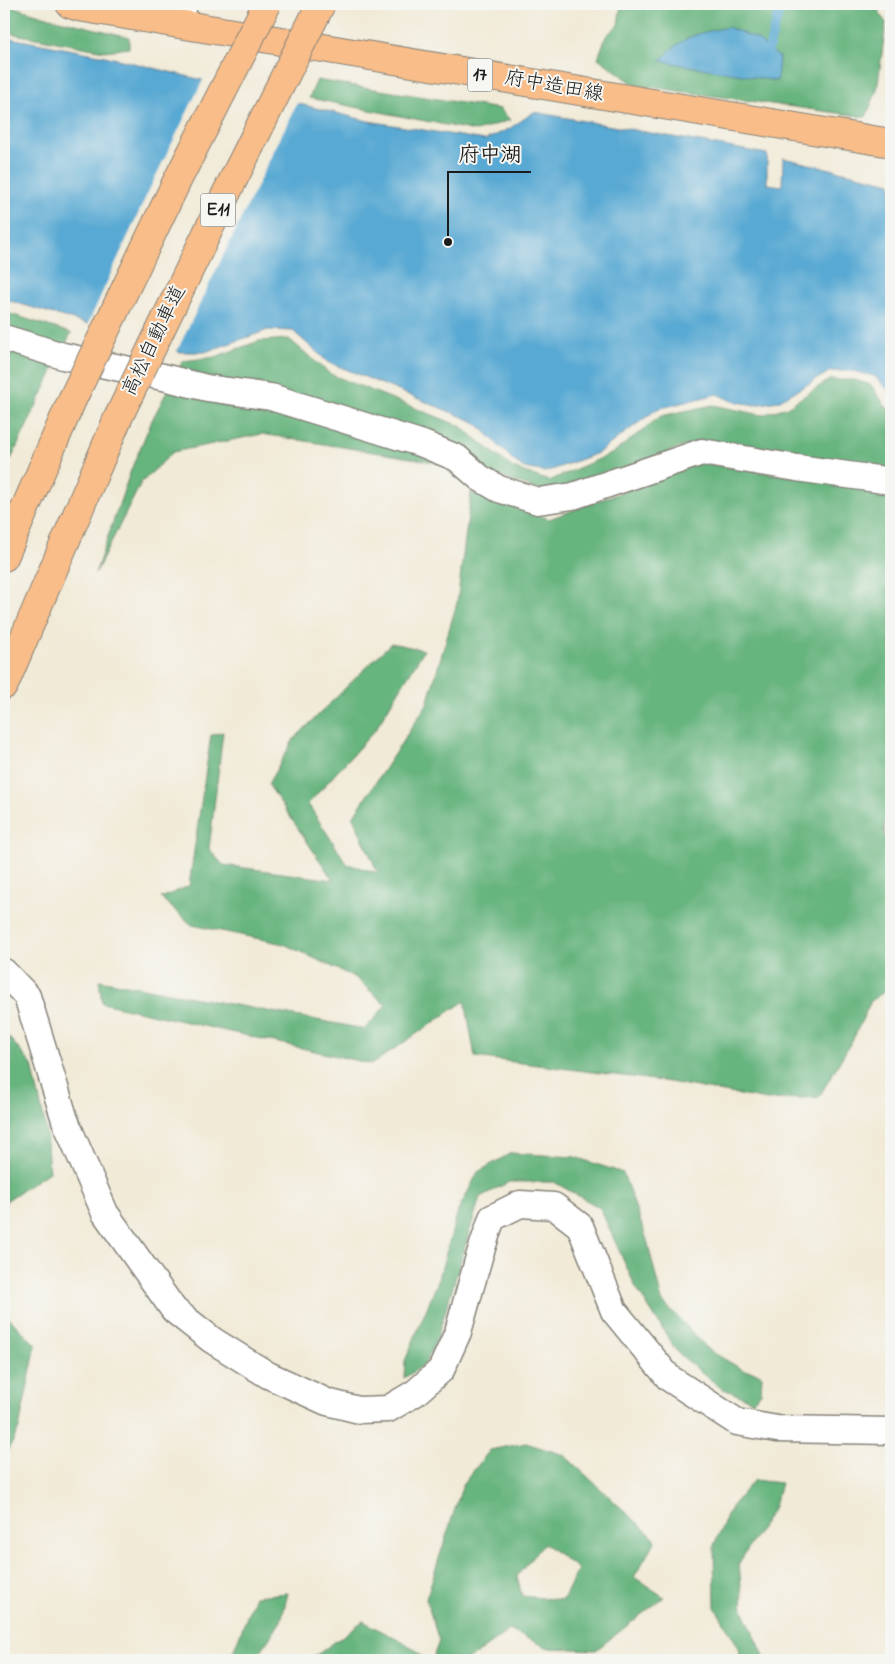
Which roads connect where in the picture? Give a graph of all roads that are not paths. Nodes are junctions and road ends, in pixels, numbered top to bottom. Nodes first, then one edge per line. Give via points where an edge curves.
1 (70, 4) edge
2 (267, 4) edge
3 (321, 4) edge
4 (182, 14) edge
5 (891, 143) edge
6 (4, 338) edge
7 (891, 481) edge
8 (4, 557) edge
9 (4, 685) edge
10 (4, 972) edge
11 (891, 1431) edge

1 - 4 main road, 府中造田線 / 17
2 - 8 main road, E11, bridge via 177,181 72,400
3 - 9 main road, 高松自動車道 / E11, bridge via 118,418
4 - 5 main road, 府中造田線 / 17
6 - 7 street via 63,356 207,388 271,397 424,444 457,458 499,489 538,501 573,496 702,452
10 - 11 street via 27,996 65,1120 105,1213 174,1310 212,1340 268,1375 327,1402 359,1410 388,1409 415,1393 441,1370 458,1332 492,1218 520,1204 554,1206 580,1226 614,1311 668,1378 737,1422 777,1430

